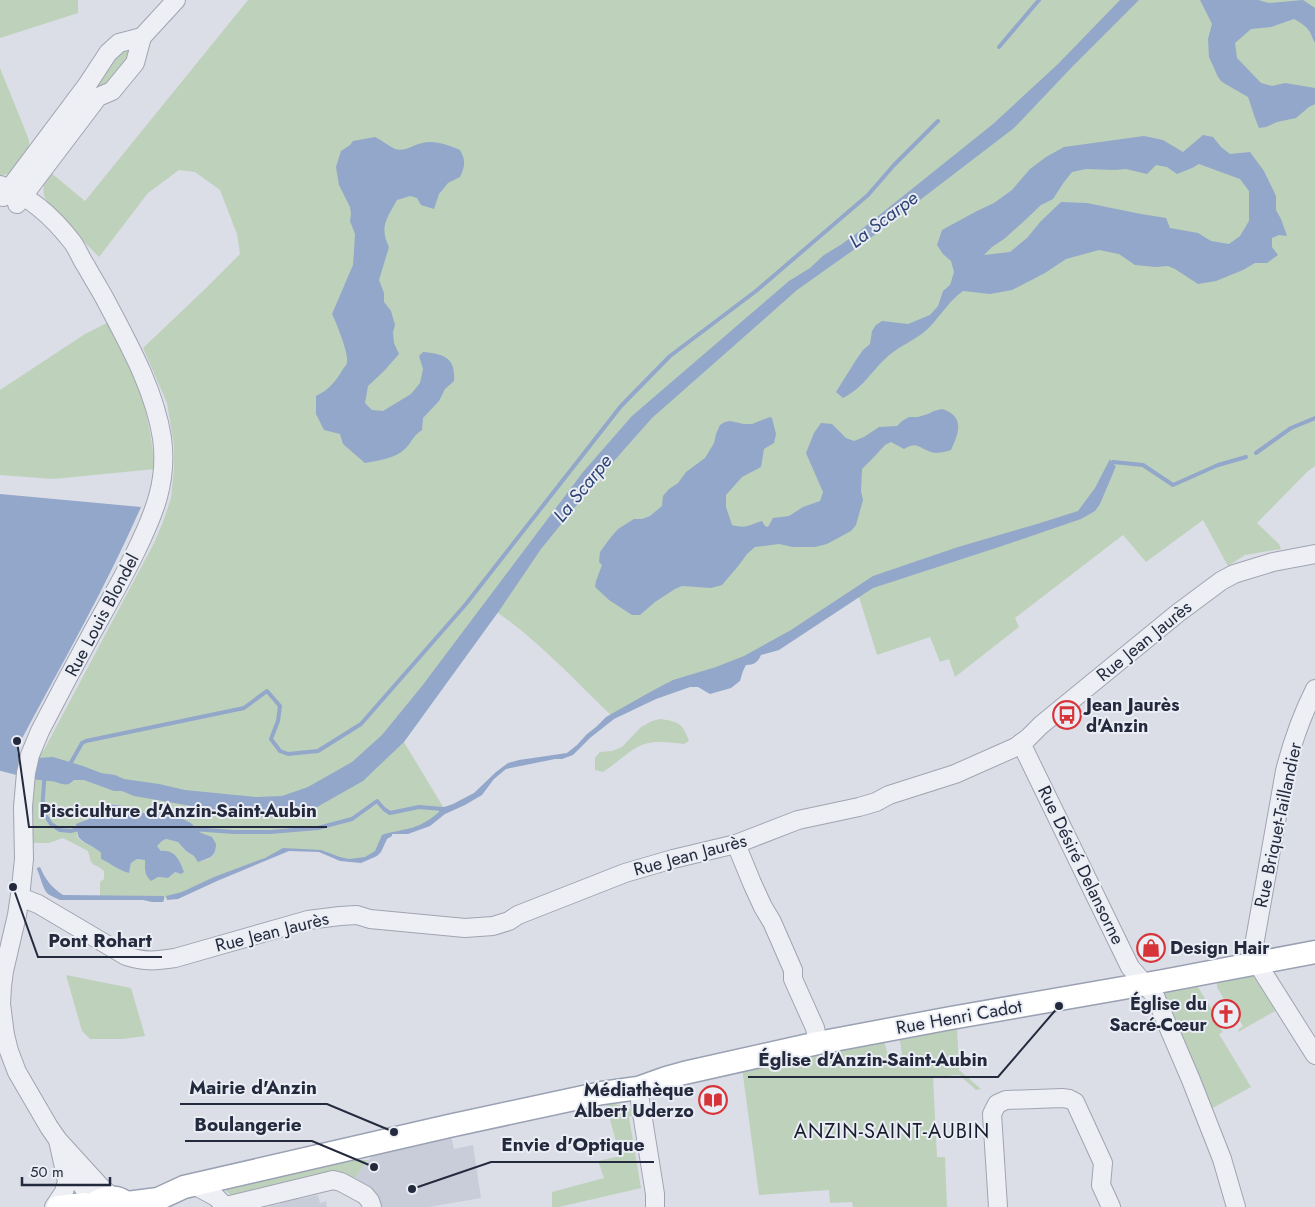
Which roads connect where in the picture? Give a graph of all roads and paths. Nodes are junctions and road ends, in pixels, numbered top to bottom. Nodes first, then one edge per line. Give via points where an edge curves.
1 (176, 0) edge
2 (142, 38) junction
3 (9, 194) edge
4 (1315, 554) edge
5 (1315, 689) edge
6 (1021, 744) junction
7 (736, 844) junction
8 (20, 897) junction
9 (1315, 952) edge
10 (1257, 963) junction
11 (2, 972) edge
12 (1144, 984) junction
13 (818, 1043) junction
14 (1315, 1055) edge
15 (638, 1088) junction
16 (59, 1148) junction
17 (194, 1184) junction
18 (123, 1202) edge
19 (156, 1203) edge
20 (91, 1206) edge
21 (54, 1207) edge
22 (58, 1207) edge
23 (226, 1207) edge
24 (372, 1207) edge
25 (655, 1207) edge
26 (998, 1207) edge
27 (1111, 1207) edge
28 (1235, 1207) edge

1 - 2 street
2 - 3 street via 136,62 112,91 98,97
2 - 3 street via 119,43 108,53
3 - 8 street, Rue Louis Blondel via 86,266 116,317 149,389 157,414 163,460 156,508 149,525 40,731 28,767
4 - 6 street, Rue Jean Jaurès via 1266,564 1221,581 1156,630
5 - 10 street, Rue Briquet-Taillandier via 1290,749 1285,771 1253,948
6 - 7 street, Rue Jean Jaurès via 980,764 876,802 798,820
6 - 12 street, Rue Désiré Delansorne via 1130,967
7 - 8 street, Rue Jean Jaurès via 625,873 493,926 466,928 357,915 340,916 308,920 175,958 152,961 126,956 38,904
7 - 13 street via 793,970 793,979 815,1028
8 - 11 street, Rue Louis Blondel
9 - 10 main road, Rue Henri Cadot
10 - 12 main road, Rue Henri Cadot
10 - 14 street
11 - 16 street, Rue Louis Blondel via 1,1004 9,1051 17,1072
12 - 13 main road, Rue Henri Cadot
12 - 28 street, Rue Désiré Delansorne via 1153,993 1191,1080 1222,1159
13 - 15 main road, Rue Henri Cadot via 684,1073
15 - 17 main road, Rue Henri Cadot via 593,1095
15 - 25 street
16 - 18 street
16 - 20 street
16 - 21 street via 67,1181
17 - 19 main road, Rue Henri Cadot
17 - 23 street
18 - 19 main road, Rue Henri Cadot
18 - 20 main road, Rue Henri Cadot via 101,1199
20 - 22 main road
23 - 24 street via 333,1180 365,1195
26 - 27 street via 992,1114 997,1104 1006,1100 1062,1098 1075,1102 1103,1162 1102,1185

